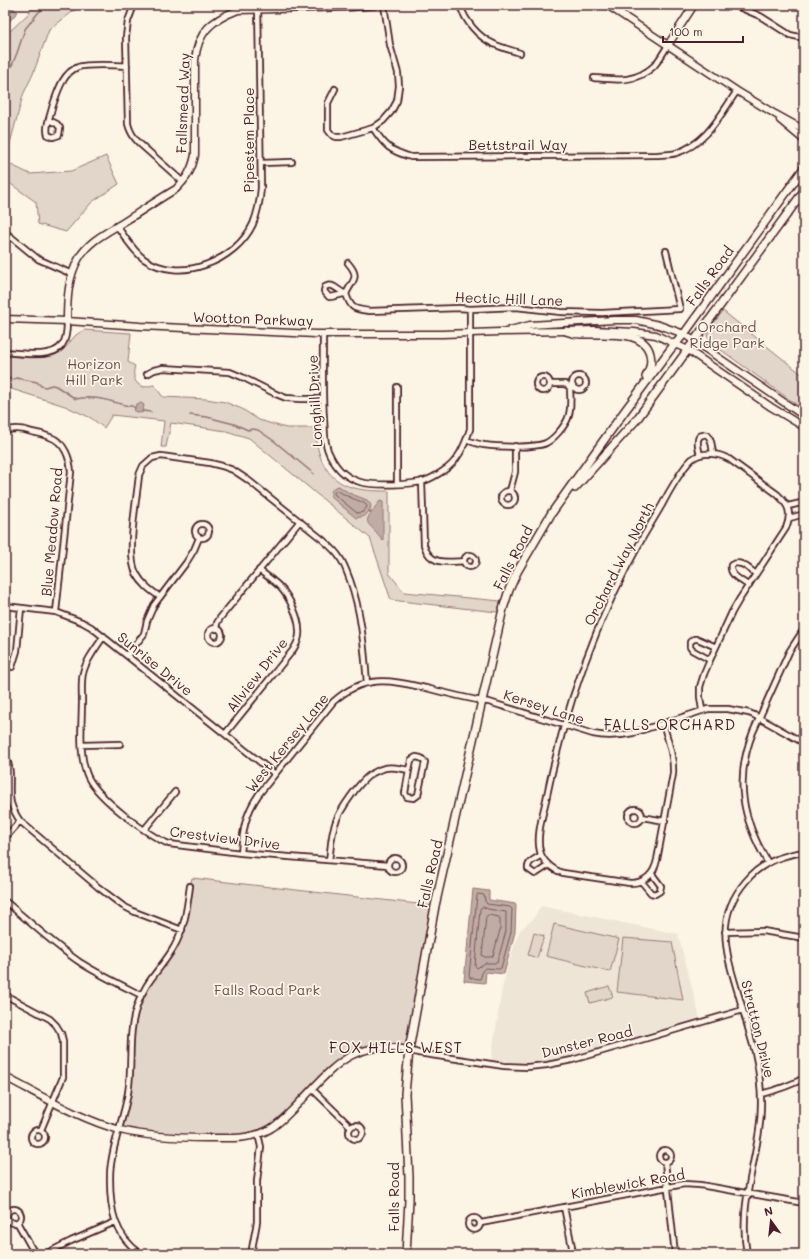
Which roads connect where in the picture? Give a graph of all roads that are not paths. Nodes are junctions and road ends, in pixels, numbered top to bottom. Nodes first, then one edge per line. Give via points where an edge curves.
1 (134, 5) edge
2 (375, 5) edge
3 (384, 5) edge
4 (460, 5) edge
5 (607, 5) edge
6 (694, 5) edge
7 (734, 5) edge
8 (258, 7) edge
9 (804, 38) edge
10 (668, 45) junction
11 (520, 53) dead end
12 (127, 66) junction
13 (594, 78) dead end
14 (335, 89) dead end
15 (737, 91) junction
16 (774, 114) junction
17 (49, 120) dead end
18 (373, 128) junction
19 (804, 130) edge
20 (804, 140) edge
21 (292, 162) dead end
22 (261, 163) junction
23 (804, 168) edge
24 (183, 182) junction
25 (804, 191) edge
26 (117, 226) junction
27 (5, 232) edge
28 (10, 236) junction
29 (5, 242) edge
30 (666, 251) dead end
31 (348, 263) dead end
32 (72, 274) junction
33 (470, 309) junction
34 (5, 319) edge
35 (67, 321) junction
36 (566, 331) junction
37 (500, 332) junction
38 (469, 333) junction
39 (323, 334) junction
40 (684, 334) junction
41 (694, 341) junction
42 (676, 343) junction
43 (688, 350) junction
44 (5, 352) edge
45 (146, 374) dead end
46 (550, 384) dead end
47 (397, 387) dead end
48 (638, 394) junction
49 (323, 399) junction
50 (804, 416) edge
51 (804, 427) edge
52 (5, 431) edge
53 (466, 440) junction
54 (515, 446) junction
55 (713, 453) junction
56 (700, 455) junction
57 (422, 481) junction
58 (397, 483) junction
59 (510, 491) dead end
60 (804, 503) edge
61 (788, 506) junction
62 (551, 514) junction
63 (804, 514) edge
64 (790, 518) junction
65 (300, 521) junction
66 (199, 538) dead end
67 (464, 561) dead end
68 (259, 570) junction
69 (756, 574) junction
70 (749, 586) junction
71 (160, 597) junction
72 (5, 606) edge
73 (21, 608) junction
74 (56, 612) junction
75 (216, 629) dead end
76 (804, 629) edge
77 (104, 636) junction
78 (716, 647) junction
79 (127, 655) junction
80 (710, 660) junction
81 (12, 667) dead end
82 (367, 683) junction
83 (481, 701) junction
84 (702, 710) junction
85 (759, 718) junction
86 (663, 723) junction
87 (564, 725) junction
88 (225, 734) junction
89 (804, 743) edge
90 (120, 744) dead end
91 (82, 745) junction
92 (5, 756) edge
93 (409, 770) junction
94 (275, 774) junction
95 (175, 792) dead end
96 (642, 817) dead end
97 (20, 821) junction
98 (665, 822) junction
99 (144, 830) junction
100 (5, 838) edge
101 (804, 852) edge
102 (241, 853) junction
103 (541, 855) junction
104 (329, 860) junction
105 (768, 863) junction
106 (388, 865) dead end
107 (549, 865) junction
108 (652, 874) junction
109 (641, 881) junction
110 (190, 886) dead end
111 (5, 901) edge
112 (182, 930) junction
113 (725, 932) junction
114 (804, 938) edge
115 (804, 981) edge
116 (804, 987) edge
117 (5, 995) edge
118 (141, 995) junction
119 (743, 1010) junction
120 (409, 1050) junction
121 (5, 1076) edge
122 (804, 1078) edge
123 (312, 1089) junction
124 (761, 1094) junction
125 (52, 1102) junction
126 (351, 1127) dead end
127 (41, 1130) dead end
128 (119, 1130) junction
129 (258, 1134) junction
130 (665, 1162) dead end
131 (668, 1186) junction
132 (748, 1193) junction
133 (804, 1203) edge
134 (564, 1207) junction
135 (17, 1222) dead end
136 (115, 1222) junction
137 (481, 1223) dead end
138 (572, 1247) dead end
139 (35, 1254) edge
140 (45, 1254) edge
141 (141, 1254) edge
142 (251, 1254) edge
143 (406, 1254) edge
144 (675, 1254) edge
145 (747, 1254) edge

1 - 12 street via 126,37
2 - 8 street, Fallsmead Way
3 - 18 street via 399,86 391,112
4 - 11 street via 475,30 492,43
5 - 10 street
6 - 10 street
7 - 9 street via 760,16 790,35
8 - 22 street, Pipestem Place
8 - 24 street, Fallsmead Way via 238,10 215,20 199,40 195,60 195,155 192,168
10 - 13 street via 654,65 638,76 621,80
10 - 15 street
12 - 17 street via 78,67 68,74 60,87
12 - 24 street via 129,130 139,143
14 - 18 street via 328,103 328,130 332,135 341,137
15 - 16 street
15 - 18 street, Bettstrail Way via 708,133 691,147 676,153 411,157 399,154 387,146
16 - 19 street
16 - 20 street
21 - 22 street
22 - 26 street, Pipestem Place via 259,206 253,224 242,241 212,263 182,269 157,265 137,253
23 - 40 main road, Falls Road
24 - 26 street, Fallsmead Way
25 - 41 main road, Falls Road
26 - 32 street, Fallsmead Way via 87,248
27 - 28 street
28 - 29 street
28 - 32 street via 38,259
30 - 33 street, Hectic Hill Lane via 680,309 602,312 561,312 516,307
31 - 33 street, Hectic Hill Lane via 355,273 355,278 346,294 356,309
32 - 35 street, Fallsmead Way
33 - 38 street, Longhill Drive
34 - 35 street, Wootton Parkway
35 - 39 street, Wootton Parkway
35 - 44 street via 62,345 54,352
36 - 37 street, Wootton Parkway
36 - 42 street, Wootton Parkway via 634,332 656,335
36 - 48 main road via 630,336 644,343 650,351 651,364
37 - 38 street, Wootton Parkway
37 - 40 street, Wootton Parkway via 530,325 636,320
38 - 39 street, Wootton Parkway
38 - 53 street, Longhill Drive via 470,429
39 - 49 street, Longhill Drive
40 - 41 street, Wootton Parkway
40 - 42 main road, Falls Road
41 - 43 main road, Falls Road
41 - 50 street, Wootton Parkway
42 - 43 street, Wootton Parkway
42 - 48 main road, Falls Road
43 - 51 street, Wootton Parkway
43 - 62 main road, Falls Road via 637,419
45 - 49 street via 163,368 224,371 242,376 286,398
46 - 54 street via 572,386 568,420 556,436 541,445
47 - 58 street
48 - 62 main road, Falls Road
49 - 58 street, Longhill Drive via 326,444 336,467 360,482
52 - 74 street, Blue Meadow Road via 22,429 51,437 68,456 71,472
53 - 54 street via 486,445
53 - 57 street, Longhill Drive via 459,454 444,471
54 - 59 street via 516,472
55 - 56 street
55 - 56 street via 710,437 703,434 698,438
55 - 61 street via 729,459 777,494
56 - 87 street, Orchard Way North via 692,459 685,468 636,550 592,644
57 - 58 street, Longhill Drive
57 - 67 street via 426,551 440,562
60 - 61 street
61 - 64 street
62 - 83 main road, Falls Road via 509,590
63 - 64 street
64 - 69 street
65 - 68 street
65 - 71 street via 233,470 183,458 152,458 143,466 139,475 132,562 141,581
65 - 82 street via 334,550 347,571 360,614
66 - 71 street via 186,563
68 - 75 street via 220,618
68 - 88 street, Allview Drive via 282,588 300,630 293,650
69 - 70 street
69 - 70 street via 739,563 731,565 732,574
70 - 78 street via 732,612
71 - 79 street via 152,610 144,634
72 - 73 street, Sunrise Drive
73 - 74 street, Sunrise Drive
73 - 81 street via 17,651
74 - 77 street, Sunrise Drive via 82,622
76 - 85 street via 789,652
77 - 79 street, Sunrise Drive
77 - 91 street, Crestview Drive via 86,663 82,674
78 - 80 street
78 - 80 street via 694,638 690,642 692,650
79 - 88 street, Sunrise Drive
80 - 84 street via 700,687
82 - 83 street, West Kersey Lane via 401,683
82 - 94 street, West Kersey Lane via 333,702
83 - 87 street, Kersey Lane
83 - 120 main road, Falls Road via 435,906
84 - 85 street, Kersey Lane via 728,709 749,713
84 - 86 street, Kersey Lane
85 - 89 street, Kersey Lane
85 - 105 street via 746,754 742,789 749,826
86 - 87 street, Kersey Lane via 633,733 613,736 593,734
86 - 98 street via 674,765
87 - 103 street, Orchard Way North via 540,828
88 - 94 street, Sunrise Drive
90 - 91 street
91 - 99 street, Crestview Drive via 84,767 93,786 106,800
92 - 97 street via 10,769 11,802
93 - 93 street via 414,758 419,757 425,762 418,795 412,798 407,797 405,791
93 - 104 street via 385,768 373,772 366,778 337,818 332,832
94 - 102 street, West Kersey Lane via 251,805 245,822
95 - 99 street
96 - 98 street
97 - 100 street
97 - 112 street via 123,906
98 - 108 street
99 - 102 street, Crestview Drive via 169,844
101 - 105 street, Stratton Drive via 784,856
102 - 104 street, Crestview Drive
103 - 107 street
103 - 107 street via 529,863 528,869 535,874
104 - 106 street, Crestview Drive
105 - 113 street, Stratton Drive via 752,874 739,890 728,914
107 - 109 street via 563,873 630,883
108 - 109 street
108 - 109 street via 661,886 655,894 650,893
110 - 112 street via 187,914
111 - 118 street via 80,962
112 - 118 street via 174,948
113 - 114 street via 763,931
113 - 119 street, Stratton Drive via 726,951
115 - 116 street
117 - 125 street via 50,1019 61,1032 64,1049 63,1077
118 - 128 street via 132,1023 128,1092
119 - 120 street, Dunster Road via 547,1065 504,1066
119 - 124 street, Stratton Drive via 758,1066
120 - 123 street via 379,1047 358,1052 338,1064
120 - 143 main road, Falls Road via 405,1094 409,1193
121 - 125 street
122 - 124 street via 775,1091
123 - 126 street
123 - 129 street via 278,1124
124 - 132 street, Stratton Drive via 759,1131
125 - 127 street
125 - 128 street via 86,1119
128 - 129 street via 172,1138 232,1138
128 - 136 street via 110,1172 110,1200
129 - 142 street via 261,1147 256,1181 257,1222
130 - 131 street
131 - 132 street, Kimblewick Road via 692,1184
131 - 134 street, Kimblewick Road
131 - 144 street
132 - 133 street, Kimblewick Road
132 - 145 street, Stratton Drive via 744,1226
134 - 137 street, Kimblewick Road
134 - 138 street
135 - 139 street
136 - 140 street
136 - 141 street via 124,1238

